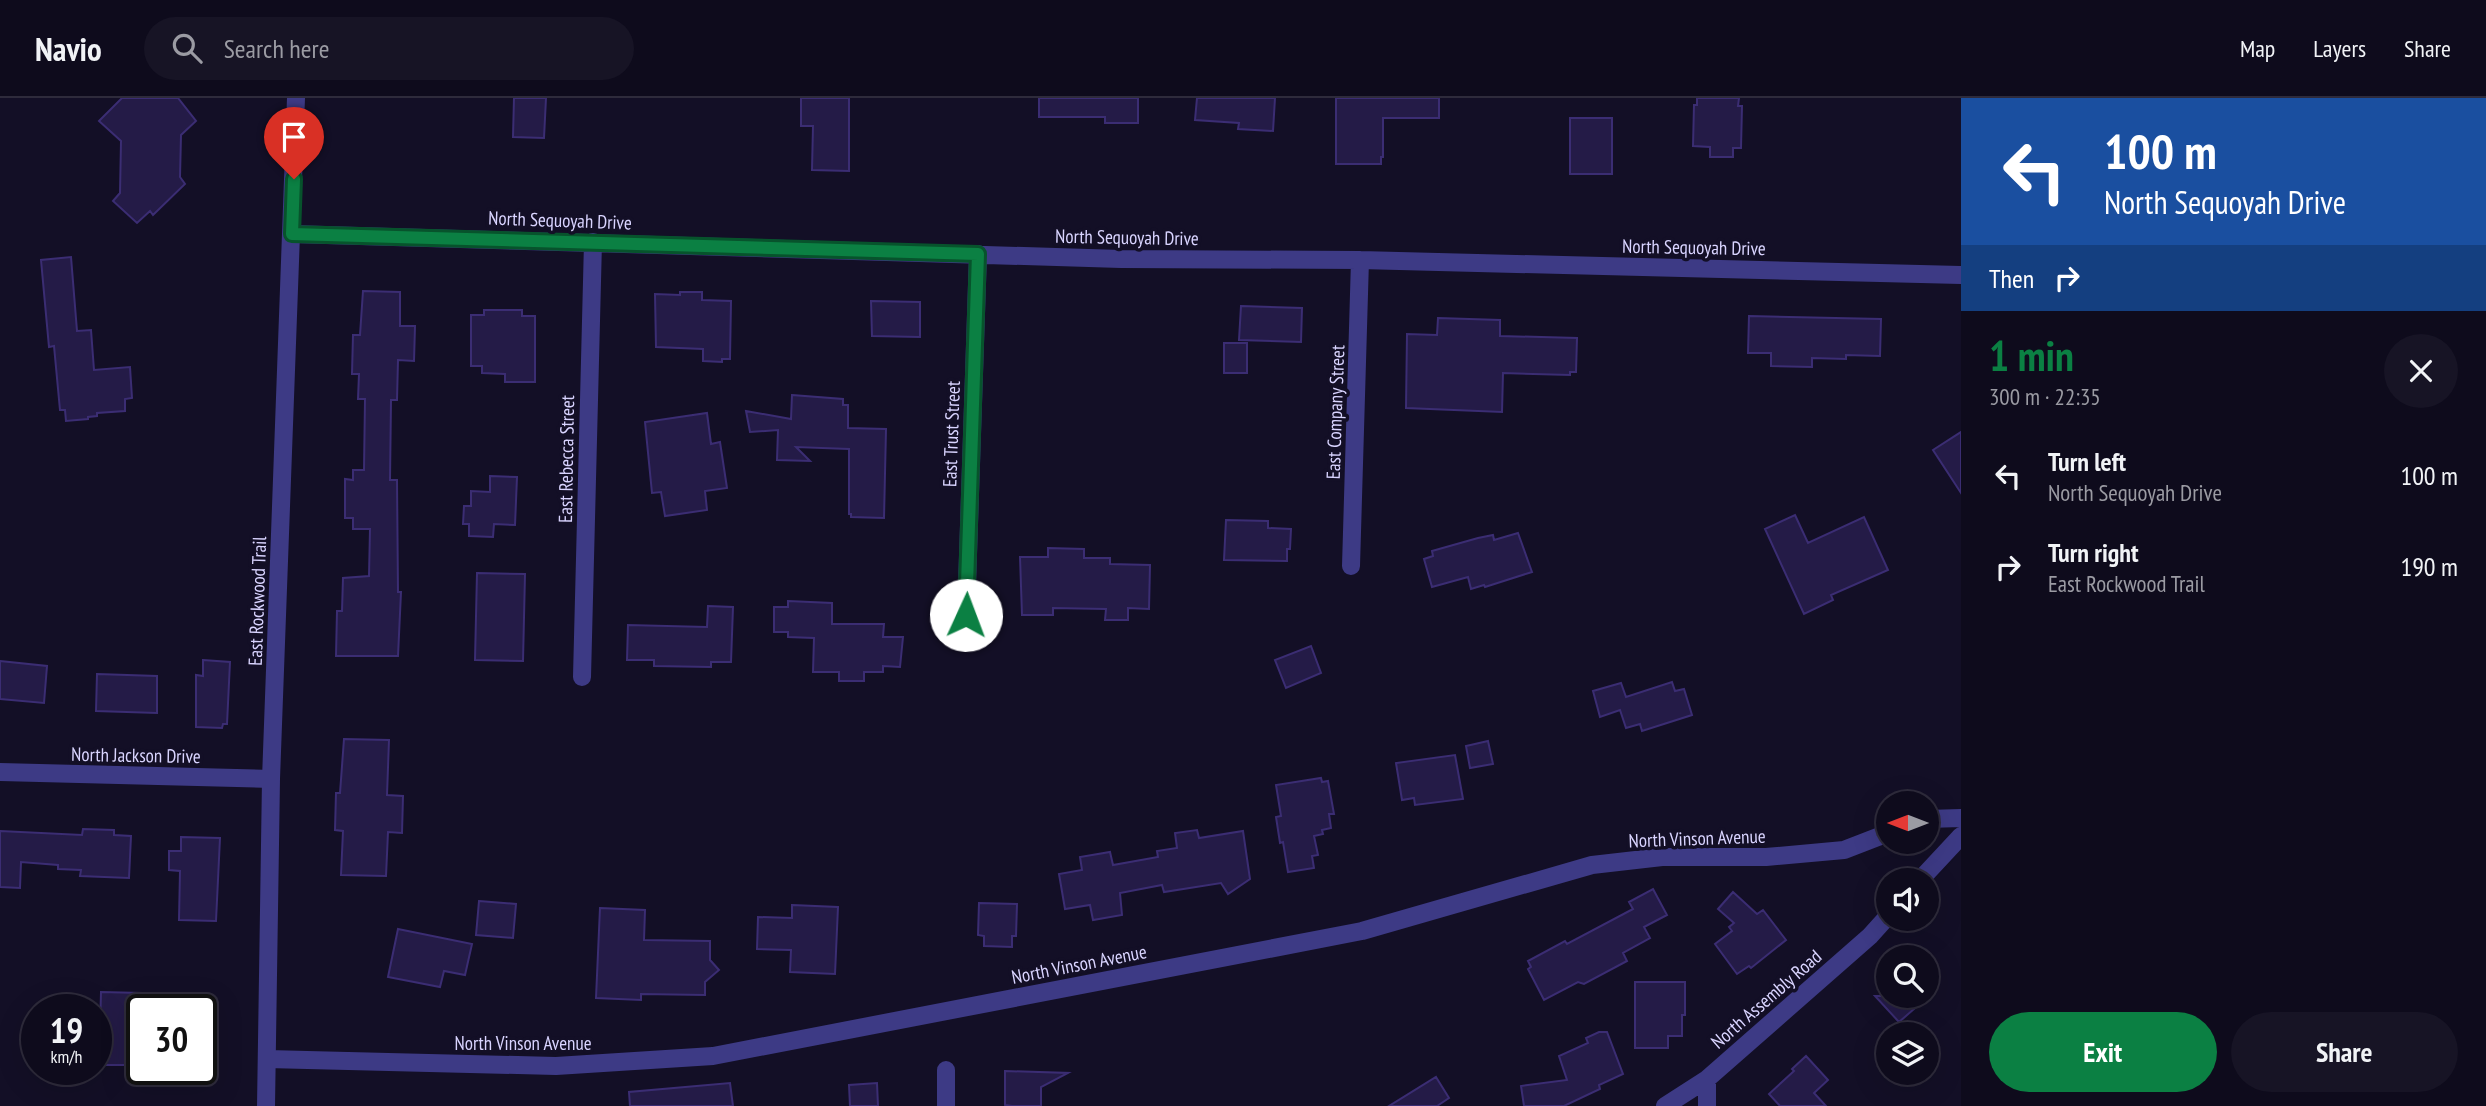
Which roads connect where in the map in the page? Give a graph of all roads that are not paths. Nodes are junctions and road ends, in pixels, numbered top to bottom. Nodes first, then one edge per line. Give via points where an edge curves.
1 (296, 98) edge
2 (292, 234) junction
3 (593, 242) junction
4 (978, 254) junction
5 (1360, 260) junction
6 (1961, 275) edge
7 (1352, 566) dead end
8 (966, 615) dead end
9 (582, 677) dead end
10 (0, 772) edge
11 (271, 779) junction
12 (1961, 818) edge
13 (1939, 819) edge
14 (1961, 836) edge
15 (1876, 838) edge
16 (1931, 868) edge
17 (1876, 929) edge
18 (267, 1059) junction
19 (946, 1070) dead end
20 (1707, 1079) junction
21 (266, 1106) edge
22 (946, 1106) edge
23 (1665, 1106) edge
24 (1707, 1106) edge

1 - 2 street, East Rockwood Trail
2 - 3 street, North Sequoyah Drive
2 - 11 street, East Rockwood Trail
3 - 4 street, North Sequoyah Drive
3 - 9 street, East Rebecca Street
4 - 5 street, North Sequoyah Drive
4 - 8 street, East Trust Street
5 - 6 street, North Sequoyah Drive
5 - 7 street, East Company Street
10 - 11 street, North Jackson Drive
11 - 18 street, East Rockwood Trail
12 - 13 street
14 - 16 street
15 - 18 street, North Vinson Avenue via 1844,850 1766,857 1662,857 1592,865 1362,932 713,1056 556,1066
17 - 20 street, North Assembly Road
18 - 21 street, East Rockwood Trail
19 - 22 street
20 - 23 street, North Assembly Road
20 - 24 street

